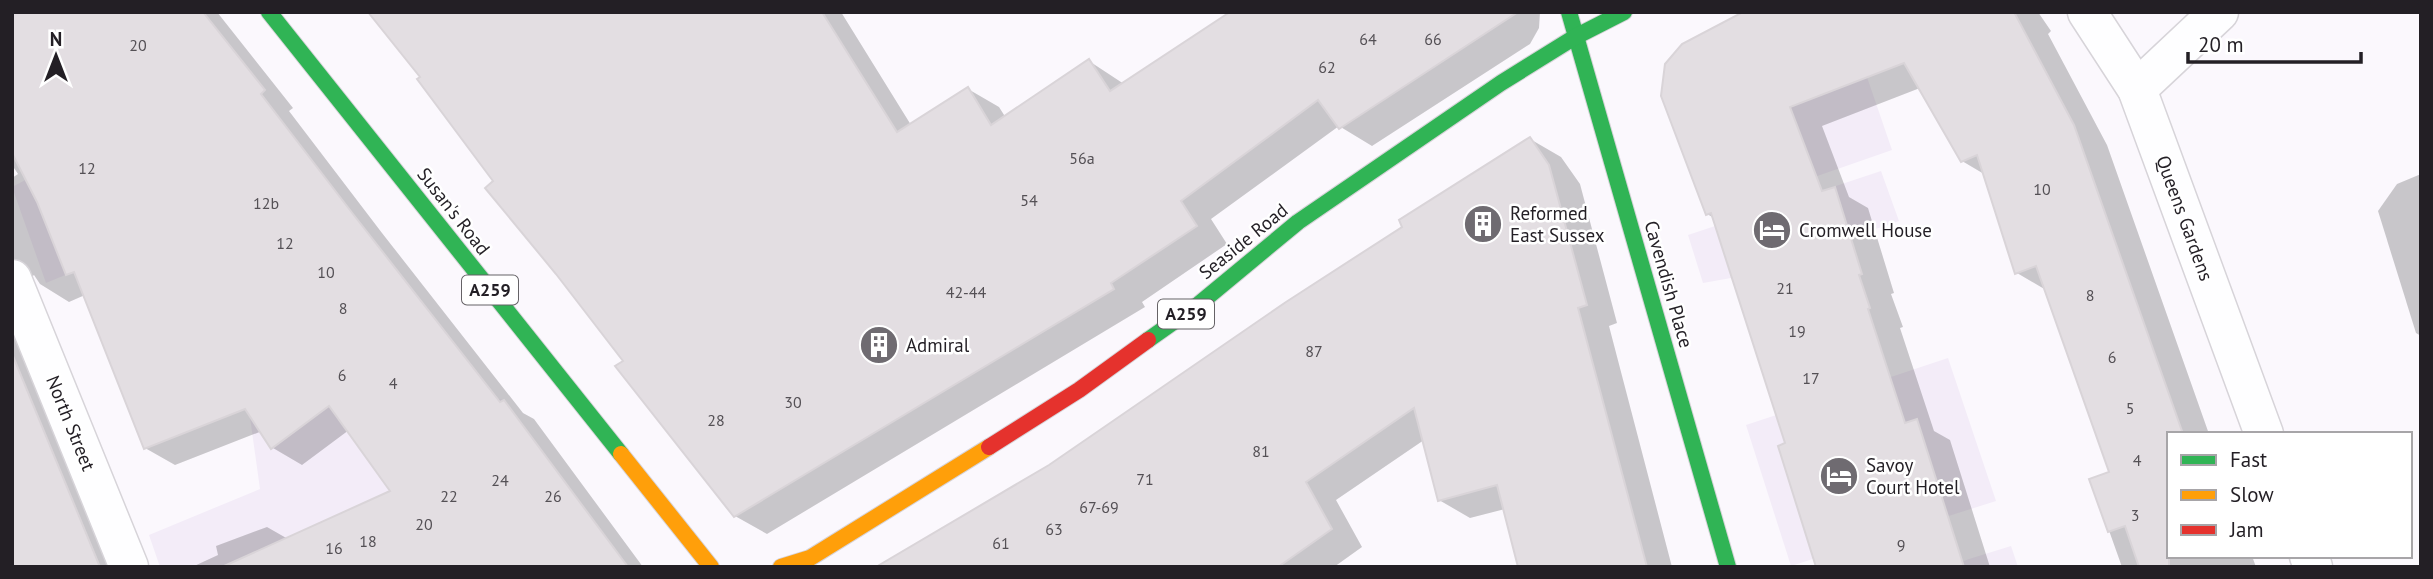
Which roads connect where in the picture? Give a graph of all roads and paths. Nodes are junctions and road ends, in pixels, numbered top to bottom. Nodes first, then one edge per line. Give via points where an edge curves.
1 (270, 12) edge
2 (1569, 12) edge
3 (1624, 12) edge
4 (2087, 12) edge
5 (2219, 12) edge
6 (1575, 37) junction
7 (2137, 89) junction
8 (12, 279) edge
9 (2263, 432) edge
10 (129, 567) edge
11 (711, 567) edge
12 (781, 567) edge
13 (1728, 567) edge

1 - 11 main road, Susan's Road / A259
2 - 6 main road, Cavendish Place
3 - 6 main road, Seaside Road / A259
4 - 7 street, Queens Gardens
5 - 7 street
6 - 12 main road, Seaside Road / A259 via 1298,222 1199,304 1080,390 810,558
6 - 13 main road, Cavendish Place
7 - 9 street, Queens Gardens
8 - 10 street, North Street

